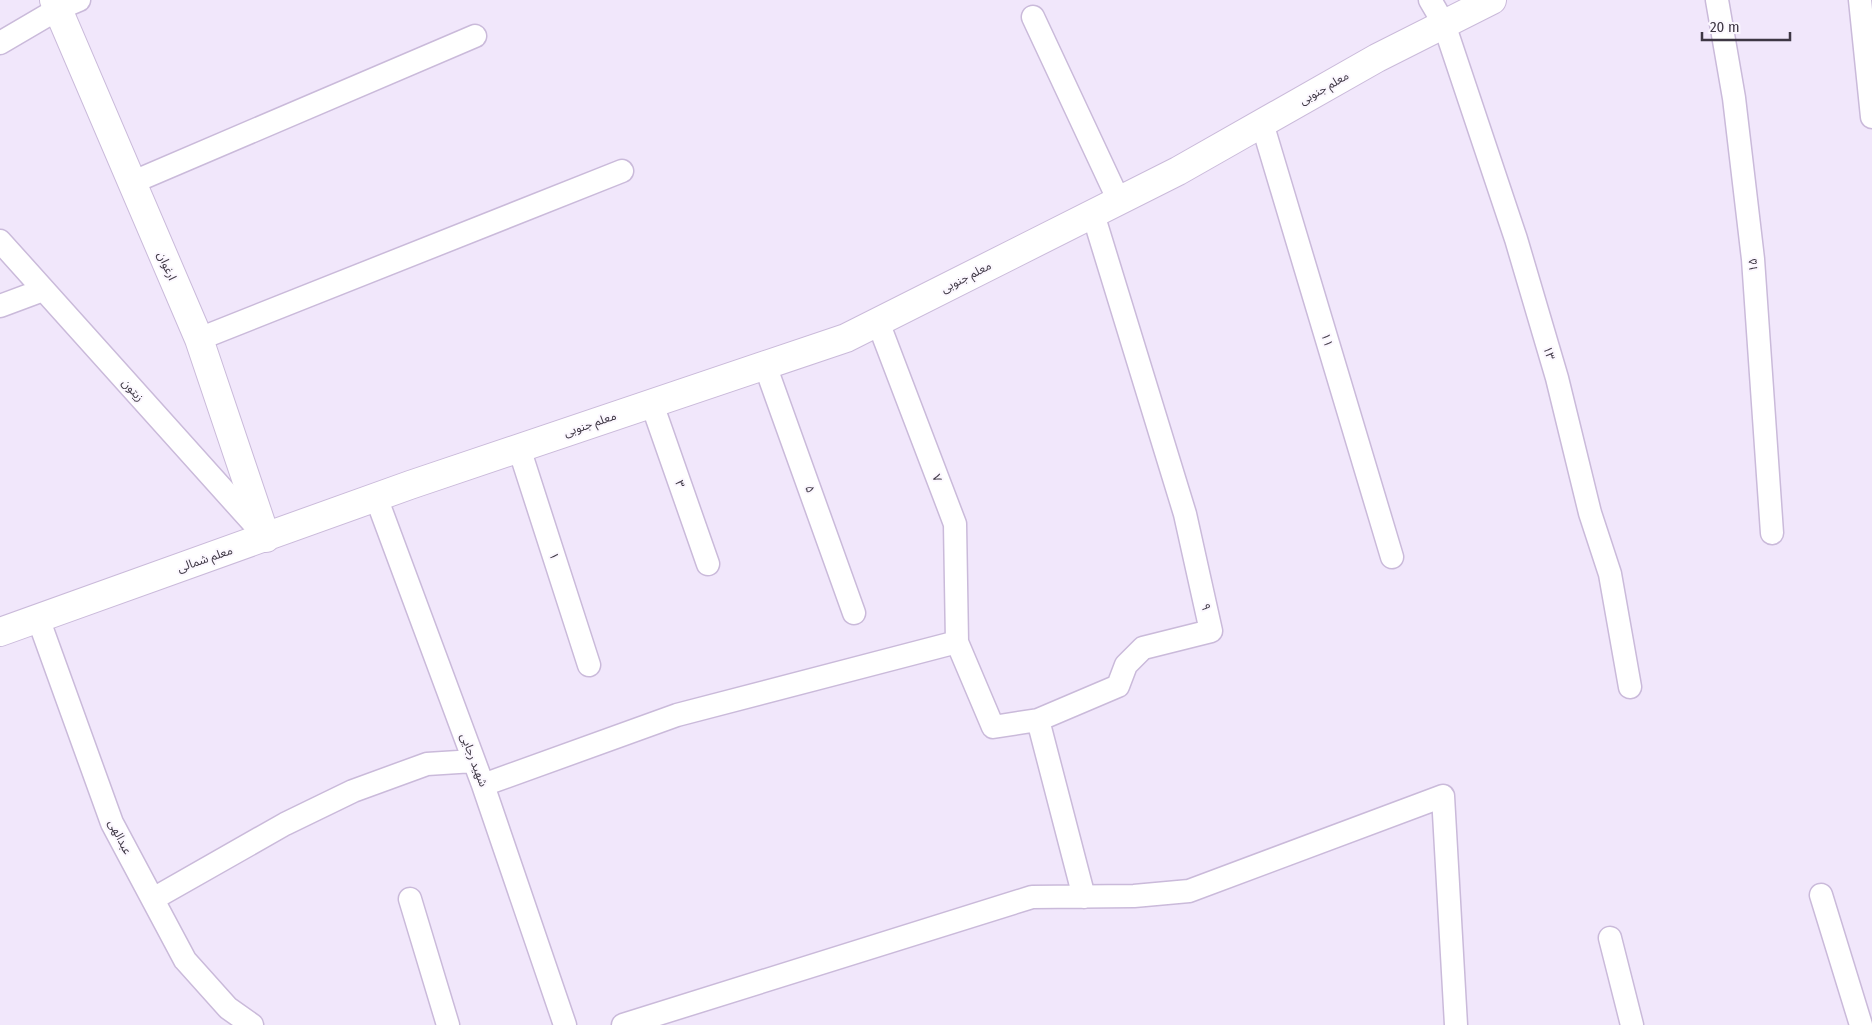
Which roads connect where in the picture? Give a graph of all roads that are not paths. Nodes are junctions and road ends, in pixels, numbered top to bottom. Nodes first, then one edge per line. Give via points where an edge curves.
1 (1430, 0) edge
2 (1492, 0) edge
3 (1717, 0) edge
4 (1860, 0) edge
5 (64, 3) edge
6 (1033, 16) dead end
7 (1444, 24) junction
8 (475, 36) dead end
9 (0, 43) edge
10 (1872, 117) edge
11 (1262, 123) junction
12 (622, 171) dead end
13 (131, 182) junction
14 (1119, 201) junction
15 (1093, 214) junction
16 (0, 241) edge
17 (44, 290) junction
18 (0, 306) edge
19 (878, 322) junction
20 (199, 340) junction
21 (765, 365) junction
22 (652, 404) junction
23 (519, 448) junction
24 (410, 485) joint
25 (376, 497) junction
26 (1772, 533) dead end
27 (266, 538) junction
28 (1392, 557) dead end
29 (708, 564) dead end
30 (854, 613) dead end
31 (38, 618) junction
32 (0, 632) edge
33 (957, 642) junction
34 (589, 665) dead end
35 (1630, 687) dead end
36 (1038, 720) junction
37 (474, 761) junction
38 (483, 785) junction
39 (1821, 895) dead end
40 (1084, 897) junction
41 (153, 898) junction
42 (410, 899) dead end
43 (1610, 938) dead end
44 (252, 1025) edge
45 (448, 1025) edge
46 (565, 1025) edge
47 (623, 1025) edge
48 (1456, 1025) edge
49 (1632, 1025) edge
50 (1861, 1025) edge

1 - 7 street, ۱۳
2 - 7 street, معلم جنوبی
3 - 26 street, ۱۵ via 1734,98 1753,259
4 - 10 street
5 - 9 street
5 - 13 street, ارغوان
6 - 14 street
7 - 11 street, معلم جنوبی
7 - 35 street, ۱۳ via 1516,239 1557,378 1590,513 1610,574
8 - 13 street
11 - 14 street, معلم جنوبی
11 - 28 street, ۱۱
12 - 20 street
13 - 20 street, ارغوان
14 - 15 street, معلم جنوبی
15 - 19 street, معلم جنوبی
15 - 36 street, ۹ via 1184,514 1211,631 1143,648 1126,666 1118,686
16 - 17 street, زیتون
17 - 18 street
17 - 27 street, زیتون
19 - 21 street, معلم جنوبی via 846,338
19 - 33 street, ۷ via 955,524
20 - 27 street, ارغوان
21 - 22 street, معلم جنوبی
21 - 30 street, ۵
22 - 23 street, معلم جنوبی
22 - 29 street, ۳
23 - 24 street, معلم جنوبی
23 - 34 street, ۱
24 - 25 street, معلم شمالی
25 - 27 street, معلم شمالی
25 - 37 street, شهید رجایی
27 - 31 street, معلم شمالی
31 - 32 street, معلم شمالی
31 - 41 street, عبدالهی via 112,824
33 - 36 street via 993,727
33 - 38 street via 677,715
36 - 40 street
37 - 38 street, شهید رجایی
37 - 41 street via 427,764 353,791 285,824
38 - 46 street, شهید رجایی
39 - 50 street
40 - 47 street via 1032,897
40 - 48 street via 1189,890 1443,796
41 - 44 street, عبدالهی via 185,960 228,1008
42 - 45 street
43 - 49 street

